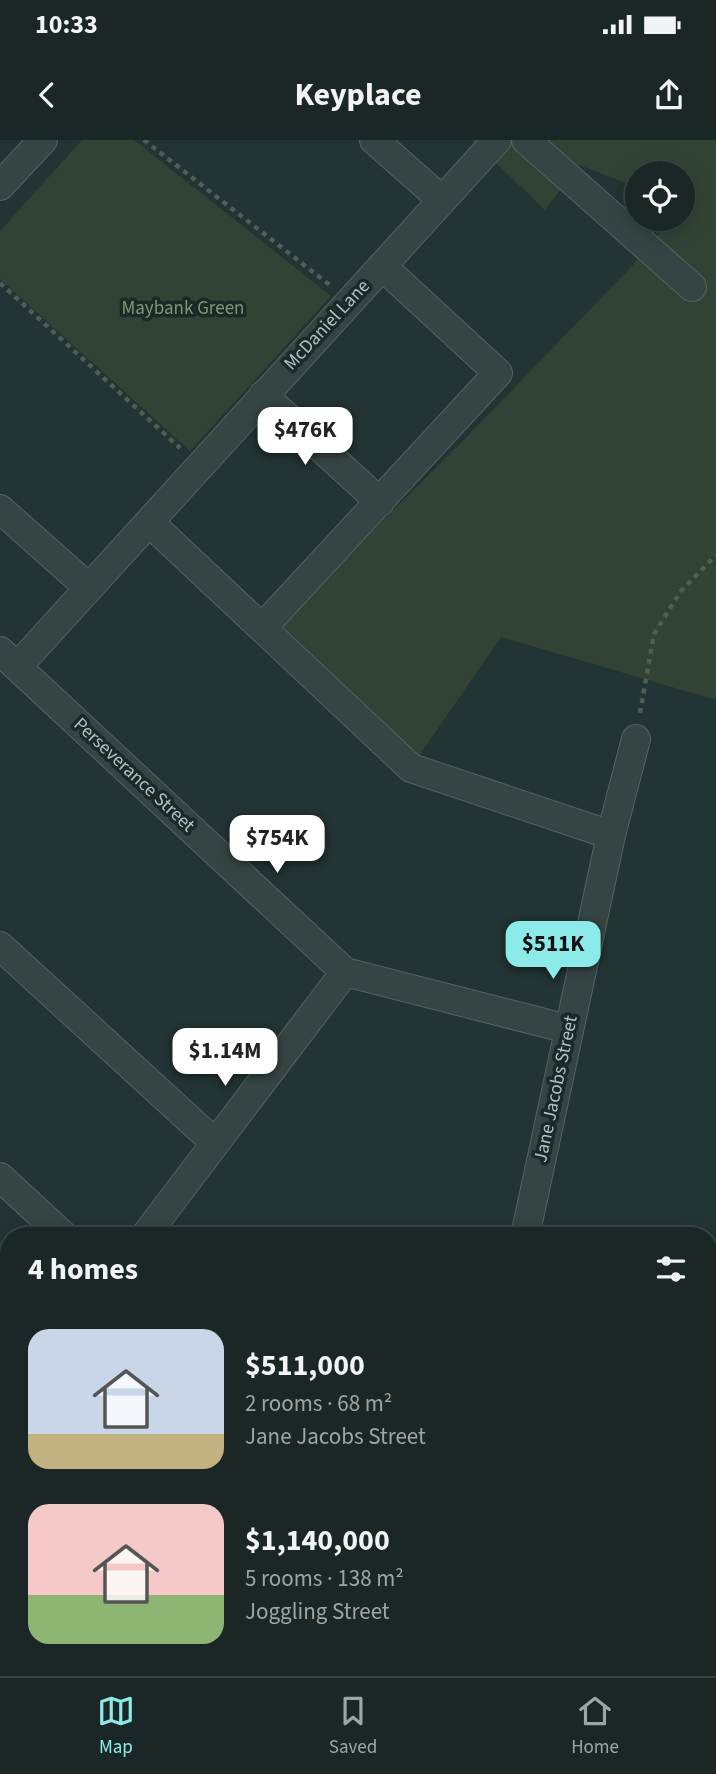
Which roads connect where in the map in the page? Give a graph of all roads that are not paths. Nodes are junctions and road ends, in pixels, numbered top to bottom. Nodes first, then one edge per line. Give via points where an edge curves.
1 (43, 140) edge
2 (374, 140) edge
3 (497, 140) edge
4 (526, 140) edge
5 (6, 168) edge
6 (442, 200) junction
7 (382, 266) junction
8 (692, 287) dead end
9 (263, 395) junction
10 (380, 502) junction
11 (0, 509) edge
12 (149, 522) junction
13 (89, 588) junction
14 (262, 628) junction
15 (9, 659) edge
16 (636, 739) road end
17 (611, 835) junction
18 (0, 946) edge
19 (345, 972) junction
20 (568, 1029) junction
21 (214, 1142) junction
22 (0, 1177) edge
23 (54, 1227) edge
24 (152, 1227) edge
25 (527, 1227) edge

1 - 5 street
2 - 6 street
3 - 6 street, McDaniel Lane
4 - 8 street
6 - 7 street, McDaniel Lane
7 - 9 street, McDaniel Lane
7 - 10 street via 498,373
9 - 10 street
9 - 12 street, McDaniel Lane
10 - 14 street
11 - 13 street
12 - 13 street, McDaniel Lane
12 - 14 street
13 - 15 street, McDaniel Lane
14 - 17 street via 411,768
15 - 19 street, Perseverance Street
16 - 17 street, Jane Jacobs Street
17 - 20 street, Jane Jacobs Street
18 - 21 street
19 - 20 street, Perseverance Street
19 - 21 street
20 - 25 street, Jane Jacobs Street
21 - 24 street
22 - 23 street

